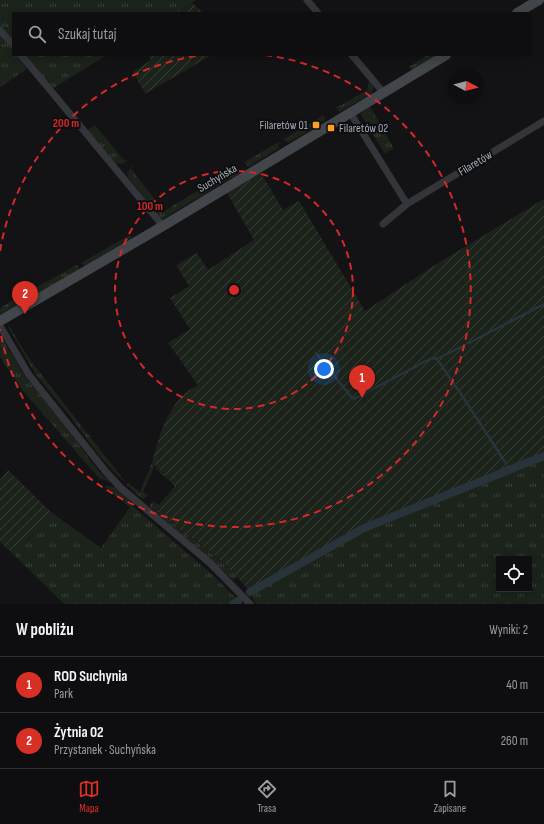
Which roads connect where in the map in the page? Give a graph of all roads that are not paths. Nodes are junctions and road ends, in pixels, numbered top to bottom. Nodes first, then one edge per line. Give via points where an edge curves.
1 (307, 0) edge
2 (539, 0) edge
3 (317, 12) edge
4 (519, 12) edge
5 (0, 30) edge
6 (12, 44) edge
7 (22, 56) edge
8 (353, 56) edge
9 (444, 56) edge
10 (383, 92) junction
11 (351, 114) junction
12 (544, 121) edge
13 (407, 204) junction
14 (384, 224) dead end
15 (163, 226) junction
16 (0, 321) edge
17 (0, 326) edge
18 (250, 604) edge

1 - 3 street
2 - 4 street
5 - 6 street
7 - 15 street
8 - 10 street
9 - 10 street, Suchyńska
10 - 11 street, Suchyńska
11 - 13 street
11 - 15 street, Suchyńska
12 - 13 street, Filaretów
13 - 14 street, Filaretów
15 - 16 street, Suchyńska
17 - 18 street via 30,375 106,472 124,491 211,564

